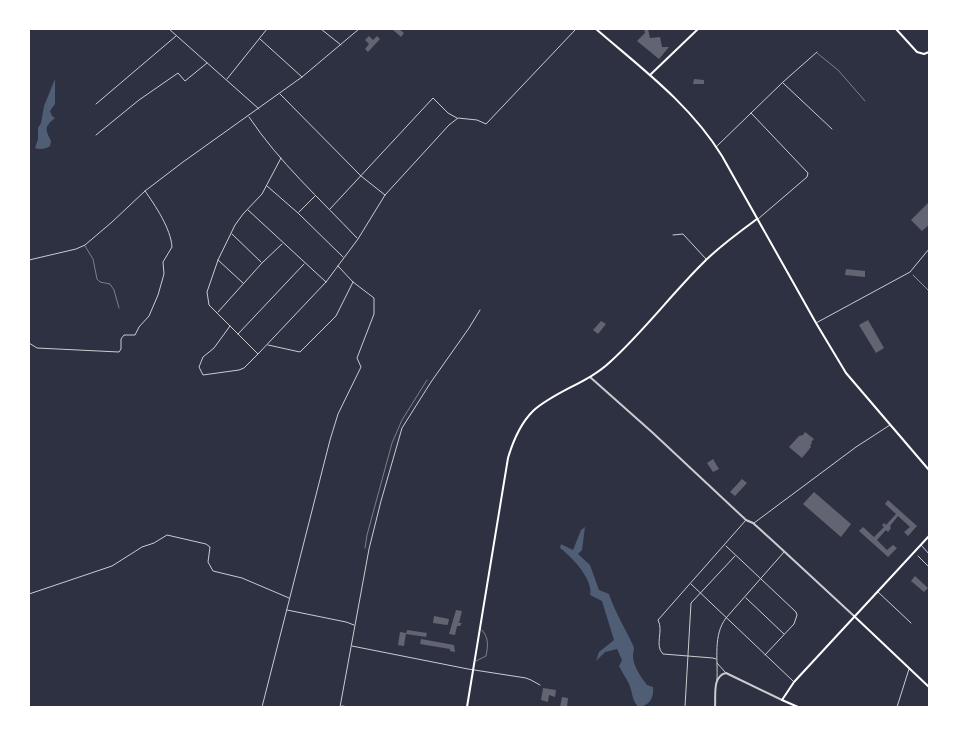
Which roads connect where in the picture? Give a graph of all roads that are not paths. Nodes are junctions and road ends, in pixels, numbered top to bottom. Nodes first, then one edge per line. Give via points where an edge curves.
1 (169, 29) edge
2 (267, 29) edge
3 (322, 29) edge
4 (359, 29) edge
5 (576, 29) edge
6 (596, 29) edge
7 (698, 29) edge
8 (896, 29) edge
9 (177, 36) junction
10 (260, 39) junction
11 (341, 45) junction
12 (817, 52) joint
13 (929, 52) edge
14 (207, 63) junction
15 (650, 75) junction
16 (302, 78) junction
17 (226, 79) junction
18 (783, 82) junction
19 (280, 94) junction
20 (866, 101) dead end
21 (96, 104) dead end
22 (259, 109) junction
23 (751, 113) junction
24 (249, 117) junction
25 (458, 118) junction
26 (832, 129) dead end
27 (96, 135) dead end
28 (716, 147) junction
29 (281, 158) junction
30 (361, 176) junction
31 (266, 186) junction
32 (145, 191) junction
33 (316, 195) junction
34 (385, 195) junction
35 (247, 210) junction
36 (330, 210) junction
37 (298, 213) junction
38 (757, 219) junction
39 (232, 233) junction
40 (673, 235) dead end
41 (358, 239) junction
42 (283, 243) junction
43 (84, 245) junction
44 (929, 249) edge
45 (344, 258) junction
46 (29, 260) edge
47 (218, 260) junction
48 (707, 260) junction
49 (262, 263) junction
50 (304, 264) junction
51 (338, 266) junction
52 (326, 282) junction
53 (353, 282) junction
54 (243, 283) junction
55 (119, 308) dead end
56 (480, 310) dead end
57 (218, 313) junction
58 (816, 323) junction
59 (230, 326) junction
60 (238, 334) junction
61 (29, 343) edge
62 (267, 344) junction
63 (258, 354) junction
64 (590, 377) junction
65 (427, 380) dead end
66 (890, 425) junction
67 (929, 470) edge
68 (746, 520) junction
69 (753, 523) junction
70 (929, 536) edge
71 (921, 545) junction
72 (725, 546) junction
73 (365, 548) dead end
74 (785, 552) junction
75 (929, 554) edge
76 (735, 556) junction
77 (918, 556) dead end
78 (929, 567) edge
79 (761, 579) junction
80 (690, 584) junction
81 (877, 592) junction
82 (29, 594) edge
83 (701, 594) junction
84 (745, 597) junction
85 (289, 599) junction
86 (287, 610) junction
87 (854, 616) junction
88 (726, 618) junction
89 (911, 623) dead end
90 (354, 625) junction
91 (480, 629) junction
92 (784, 634) junction
93 (351, 646) junction
94 (765, 654) junction
95 (687, 656) junction
96 (716, 659) junction
97 (474, 662) junction
98 (717, 662) junction
99 (909, 669) junction
100 (473, 670) junction
101 (726, 673) junction
102 (717, 680) junction
103 (794, 682) junction
104 (539, 684) dead end
105 (929, 687) edge
106 (782, 700) junction
107 (341, 706) edge
108 (262, 707) edge
109 (349, 707) edge
110 (467, 707) edge
111 (684, 707) edge
112 (715, 707) edge
113 (798, 707) edge
114 (896, 707) edge

1 - 9 street
2 - 10 street
3 - 11 street
4 - 11 street
5 - 25 street via 486,124
6 - 15 main road
7 - 15 main road
8 - 13 main road via 917,52
9 - 14 street
9 - 21 street
10 - 16 street
10 - 17 street
11 - 16 street
12 - 18 street
12 - 20 lane
14 - 17 street
14 - 27 street via 185,81 178,73
15 - 28 main road via 684,106
16 - 19 street
17 - 22 street
18 - 23 street
18 - 26 street
19 - 22 street
19 - 30 street
22 - 24 street
23 - 28 street
23 - 38 street via 807,171 807,177
24 - 29 street
24 - 32 street
25 - 30 street via 433,98
25 - 34 street
28 - 38 main road
29 - 31 street
29 - 33 street
30 - 34 street
30 - 36 street
31 - 35 street
31 - 37 street
32 - 43 street
32 - 61 street via 168,230 172,247 163,262 164,274 155,302 135,335 124,335 119,352 37,348
33 - 36 street
33 - 37 street
34 - 41 street
35 - 39 street
35 - 42 street
36 - 41 street
37 - 45 street
38 - 48 main road
38 - 58 main road
39 - 47 street
39 - 49 street
40 - 48 street via 684,234
41 - 45 street
42 - 49 street
42 - 50 street
43 - 46 street
43 - 55 lane via 93,259 97,279 108,283 114,290
44 - 58 street via 910,272
45 - 51 street
47 - 54 street
47 - 57 street via 207,295 209,305
48 - 64 main road via 614,359
49 - 54 street
50 - 52 street
50 - 60 street
51 - 52 street
51 - 53 street
52 - 62 street
53 - 62 street via 336,316 300,352
53 - 85 street via 374,298 374,314 358,354 361,367 338,414 330,440
54 - 57 street
56 - 90 street via 402,428 380,501
57 - 59 street
58 - 66 main road via 846,373
59 - 60 street
59 - 63 street via 203,357 199,367 203,375 240,370
60 - 63 street
62 - 63 street
64 - 68 street
64 - 91 main road via 534,411 515,437 508,458
65 - 73 lane via 402,420 392,444
66 - 67 main road
66 - 69 street
68 - 69 street
68 - 72 street
69 - 74 street
70 - 71 main road
71 - 75 street
71 - 81 main road
72 - 76 street
72 - 80 street
74 - 79 street
74 - 87 street
76 - 79 street
76 - 83 street
77 - 78 street
79 - 84 street
79 - 92 street via 796,612 796,621
80 - 83 street
80 - 95 street via 658,620 661,653
81 - 87 main road
81 - 89 street
82 - 85 street via 112,566 167,535 206,544 210,547 208,562 214,571 242,578
83 - 88 street
83 - 95 street via 691,603
84 - 88 street
84 - 92 street
85 - 86 street
86 - 90 street
86 - 108 street
87 - 99 main road
87 - 103 main road
88 - 94 street
88 - 96 street via 719,628
90 - 93 street
91 - 97 main road
91 - 97 lane via 488,643 486,656
92 - 94 street
93 - 100 street
93 - 107 street
94 - 103 street
95 - 96 street
95 - 111 street
96 - 98 street
97 - 100 main road
98 - 101 street
98 - 102 street
99 - 105 main road
99 - 114 street
100 - 104 street via 526,678
100 - 110 main road
101 - 102 street
101 - 106 street
102 - 112 street
103 - 106 main road
106 - 113 main road
107 - 109 street

